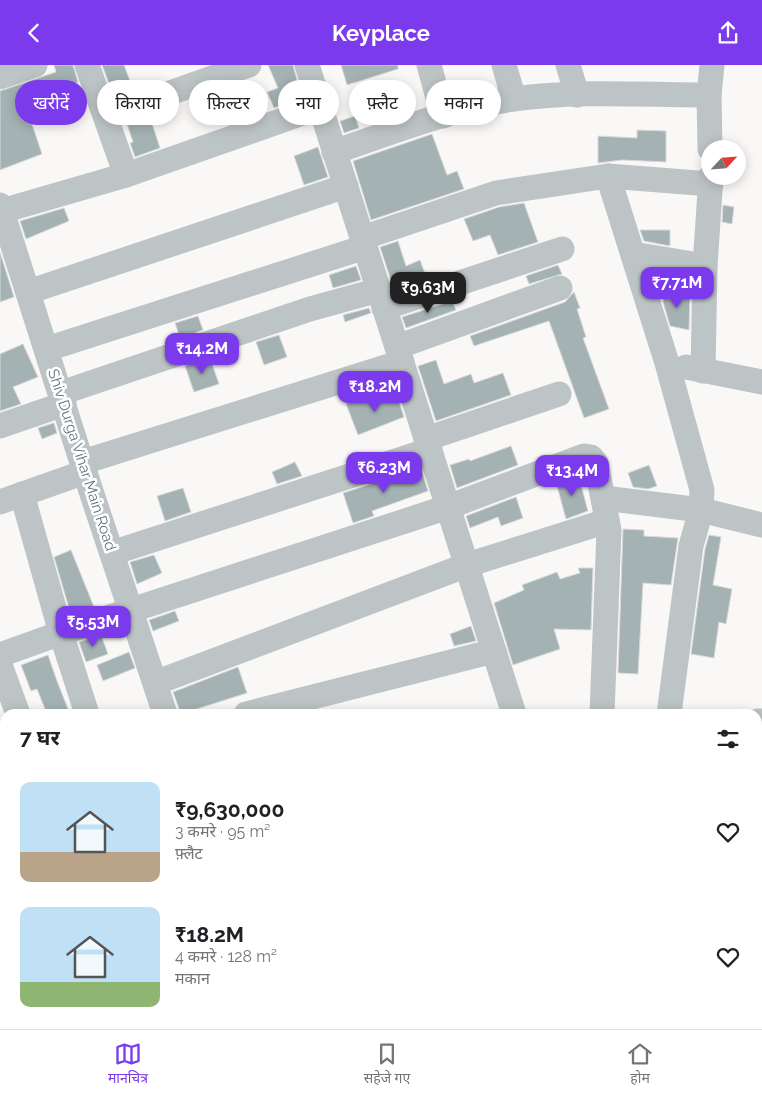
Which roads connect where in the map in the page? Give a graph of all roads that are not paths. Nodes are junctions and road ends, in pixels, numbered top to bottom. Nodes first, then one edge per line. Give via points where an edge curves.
1 (35, 65) edge
2 (87, 65) edge
3 (249, 65) edge
4 (306, 65) edge
5 (429, 65) edge
6 (504, 65) edge
7 (568, 65) edge
8 (712, 65) edge
9 (0, 77) edge
10 (311, 80) edge
11 (433, 80) edge
12 (179, 90) edge
13 (577, 95) junction
14 (709, 95) junction
15 (514, 99) junction
16 (501, 102) edge
17 (426, 121) edge
18 (278, 122) edge
19 (326, 125) edge
20 (710, 140) edge
21 (334, 151) junction
22 (126, 175) junction
23 (608, 176) junction
24 (701, 180) edge
25 (711, 185) edge
26 (346, 186) junction
27 (1, 208) edge
28 (363, 243) junction
29 (562, 249) dead end
30 (633, 254) junction
31 (704, 266) junction
32 (560, 288) dead end
33 (28, 292) junction
34 (382, 299) junction
35 (47, 349) junction
36 (399, 354) junction
37 (667, 363) junction
38 (703, 371) junction
39 (762, 382) edge
40 (559, 394) dead end
41 (63, 399) junction
42 (0, 426) edge
43 (428, 444) junction
44 (84, 467) junction
45 (11, 498) edge
46 (448, 507) junction
47 (605, 510) junction
48 (701, 510) junction
49 (762, 525) edge
50 (112, 553) junction
51 (467, 565) junction
52 (130, 610) junction
53 (61, 633) junction
54 (494, 651) junction
55 (0, 655) edge
56 (0, 665) edge
57 (156, 683) junction
58 (16, 709) edge
59 (85, 709) edge
60 (164, 709) edge
61 (266, 709) edge
62 (512, 709) edge
63 (602, 709) edge
64 (670, 709) edge

1 - 9 street
2 - 22 street
3 - 12 street
4 - 10 street
5 - 11 street
6 - 15 street
7 - 13 street
8 - 14 street
13 - 14 street
13 - 15 street
14 - 20 street
15 - 16 street
17 - 21 street
18 - 22 street
19 - 21 street
21 - 26 street
22 - 27 street
23 - 24 street
23 - 28 street via 496,193
23 - 30 street
25 - 31 street
26 - 28 street
26 - 33 street
27 - 33 street, Shiv Durga Vihar Main Road
28 - 34 street
28 - 35 street
29 - 34 street
30 - 31 street
30 - 37 street
31 - 38 street
32 - 36 street
33 - 35 street, Shiv Durga Vihar Main Road
34 - 36 street
34 - 41 street via 310,309
35 - 41 street, Shiv Durga Vihar Main Road
36 - 43 street
36 - 44 street
37 - 38 street
37 - 48 street via 702,490
38 - 39 street
40 - 43 street
41 - 42 street
41 - 44 street, Shiv Durga Vihar Main Road
43 - 46 street
43 - 50 street
44 - 45 street
44 - 50 street, Shiv Durga Vihar Main Road
45 - 53 street
46 - 47 street via 584,456 591,457 596,463
46 - 51 street
46 - 52 street
47 - 48 street
47 - 51 street
47 - 63 street via 609,530
48 - 49 street
48 - 64 street via 691,546
50 - 52 street, Shiv Durga Vihar Main Road
51 - 54 street
51 - 57 street
52 - 53 street
52 - 57 street, Shiv Durga Vihar Main Road
53 - 55 street
53 - 59 street
54 - 61 street
54 - 62 street
56 - 58 street
57 - 60 street, Shiv Durga Vihar Main Road

